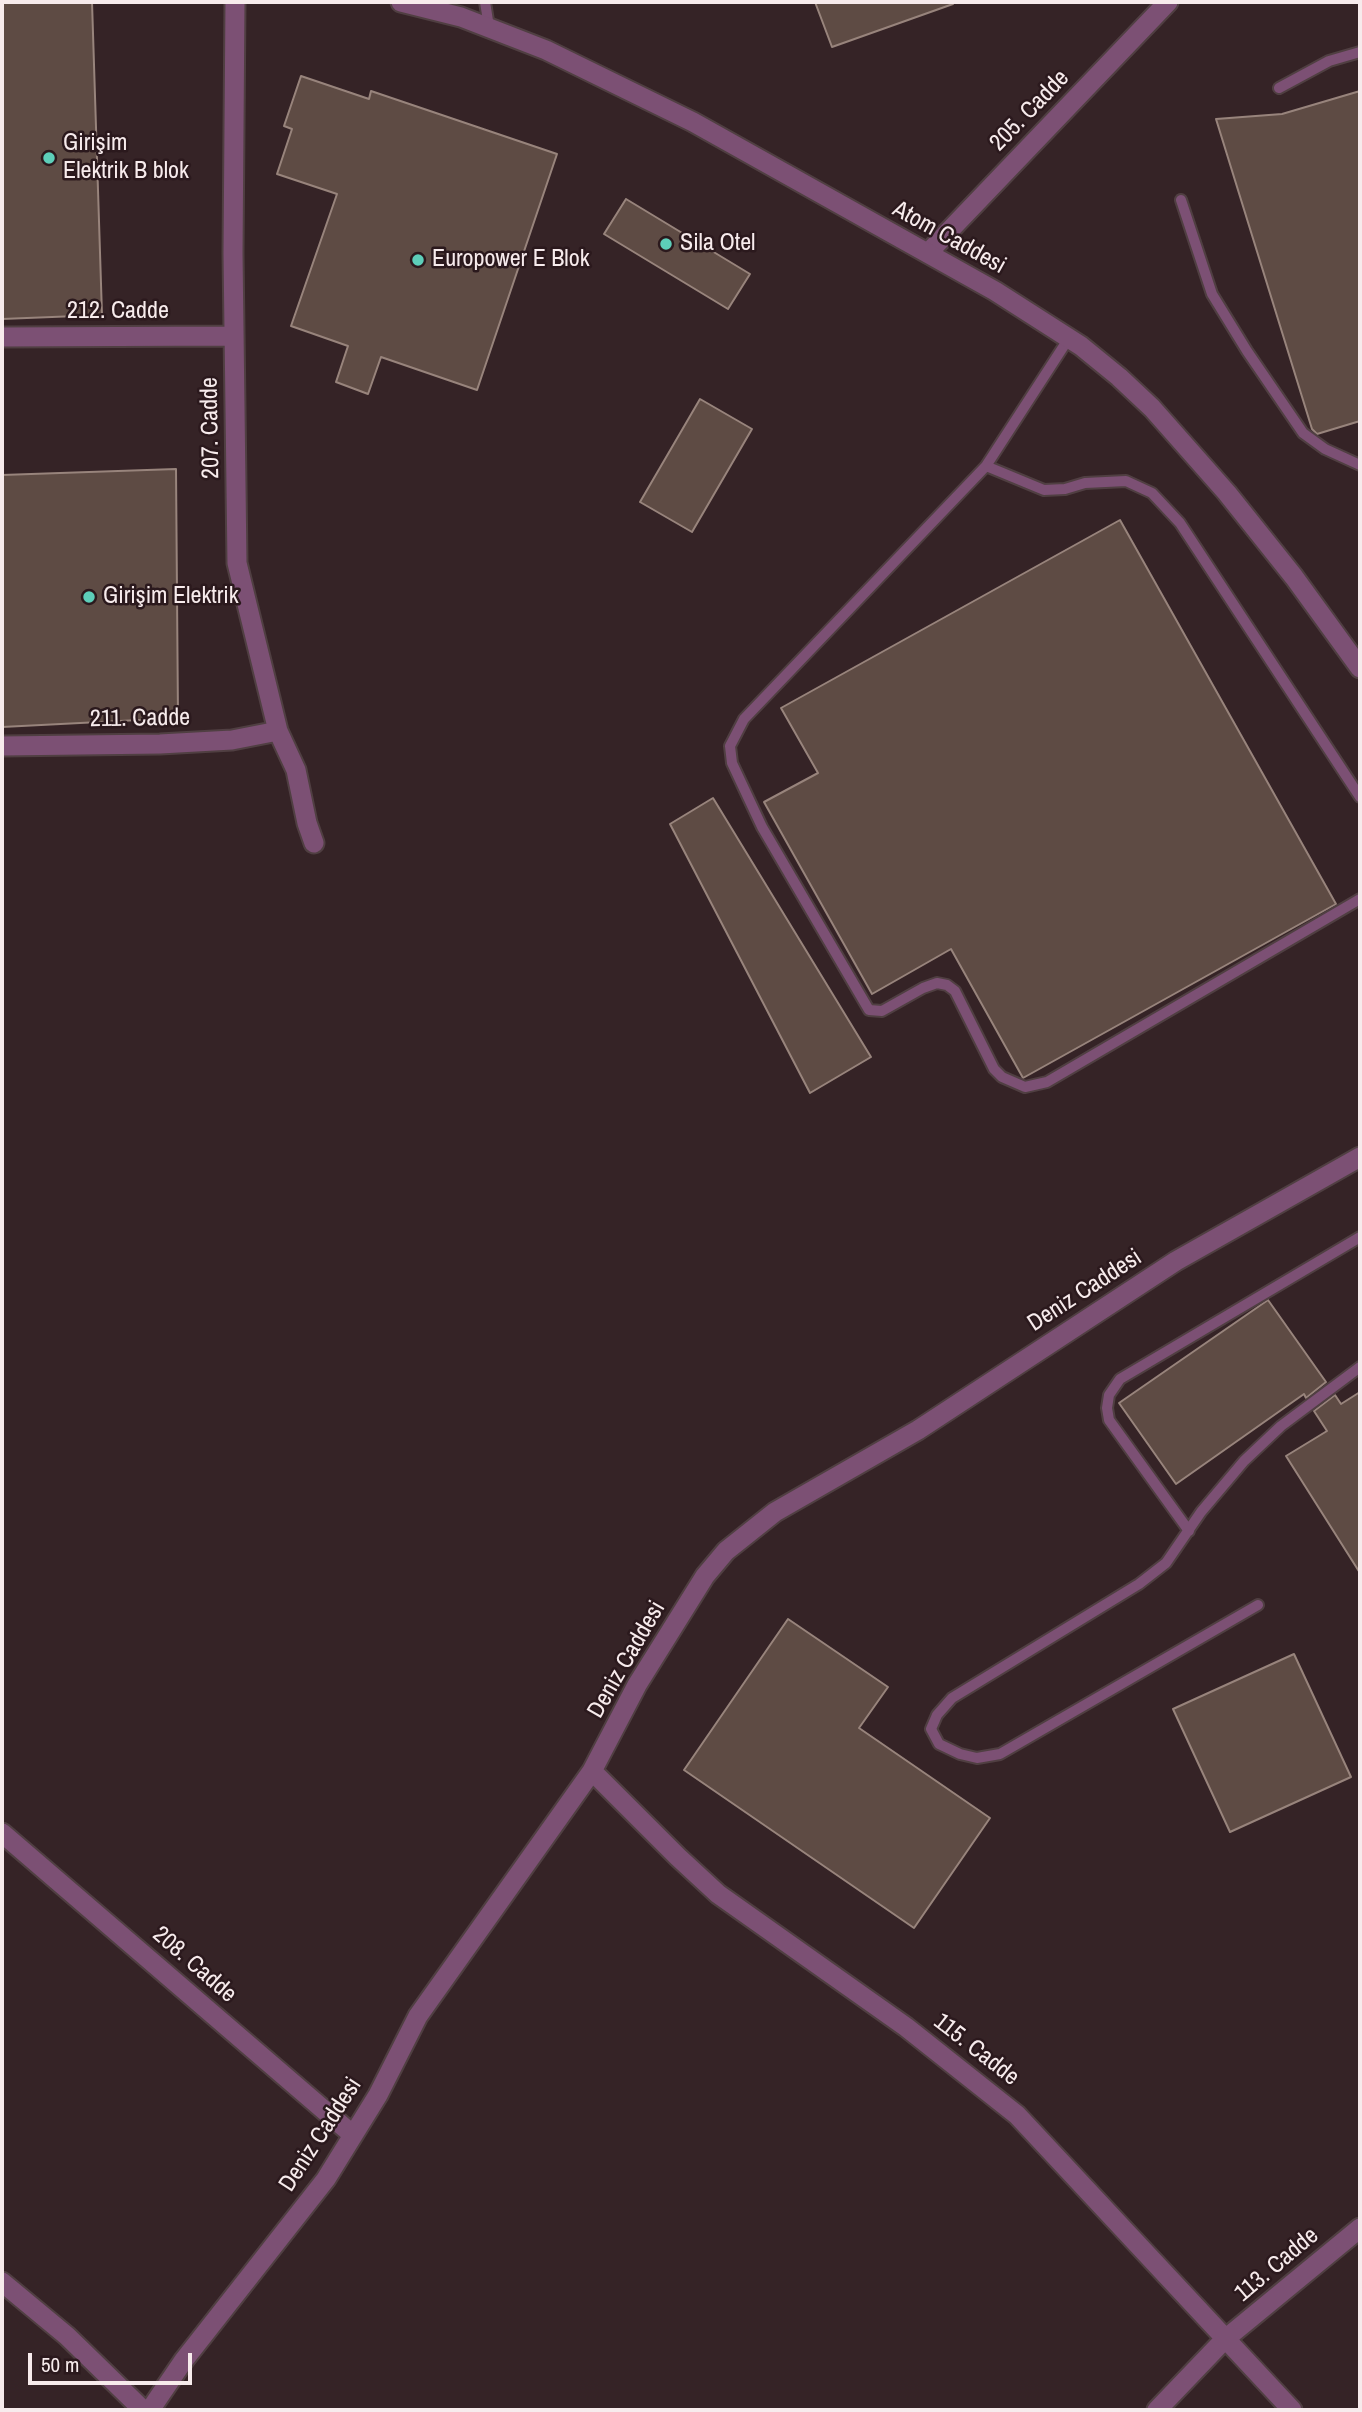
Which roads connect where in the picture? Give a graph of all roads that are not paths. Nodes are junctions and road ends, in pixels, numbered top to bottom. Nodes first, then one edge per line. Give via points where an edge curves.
1 (235, 2) edge
2 (401, 2) edge
3 (485, 2) edge
4 (1163, 4) edge
5 (489, 27) junction
6 (1360, 52) edge
7 (1279, 88) dead end
8 (1181, 200) dead end
9 (928, 253) junction
10 (234, 336) junction
11 (2, 337) edge
12 (1069, 338) junction
13 (1360, 465) edge
14 (986, 466) junction
15 (1360, 668) edge
16 (278, 731) junction
17 (2, 746) edge
18 (1360, 797) edge
19 (314, 843) dead end
20 (1360, 899) edge
21 (1360, 1157) edge
22 (1360, 1237) edge
23 (1360, 1367) edge
24 (1189, 1531) junction
25 (1258, 1605) dead end
26 (592, 1771) junction
27 (2, 1833) edge
28 (353, 2136) junction
29 (1360, 2228) edge
30 (2, 2282) edge
31 (1224, 2340) junction
32 (143, 2410) edge
33 (150, 2410) edge
34 (1157, 2410) edge
35 (1292, 2410) edge

1 - 10 street, 207. Cadde
2 - 5 street, Atom Caddesi
3 - 5 lane
4 - 9 street, 205. Cadde
5 - 9 street, Atom Caddesi via 693,122
6 - 7 lane via 1329,61
8 - 13 lane via 1212,294 1247,351 1303,433
9 - 12 street, Atom Caddesi
10 - 11 street, 212. Cadde
10 - 16 street, 207. Cadde via 237,563
12 - 14 lane
12 - 15 street, Atom Caddesi via 1161,417 1294,576
14 - 18 lane via 1044,490 1126,481 1152,493 1180,523
14 - 20 lane via 744,719 730,746 732,763 762,827 869,1010 882,1011 937,983 947,985 955,991 995,1069 1025,1087 1047,1082
16 - 17 street, 211. Cadde via 232,740
16 - 19 street, 207. Cadde via 296,770
21 - 26 street, Deniz Caddesi via 1176,1261 918,1430 775,1512 745,1535 705,1576
22 - 24 lane via 1120,1379 1109,1395 1109,1420
23 - 24 lane via 1281,1426 1244,1461
24 - 25 lane via 1166,1563 1139,1584 952,1698 931,1729 939,1744 977,1758 1000,1754
26 - 28 street, Deniz Caddesi via 418,2016
26 - 31 street, 115. Cadde via 718,1894 906,2027 1017,2115
27 - 28 street, 208. Cadde
28 - 33 street, Deniz Caddesi via 326,2179
29 - 31 street, 113. Cadde
30 - 32 street via 67,2336
31 - 34 street, 113. Cadde
31 - 35 street, 115. Cadde

